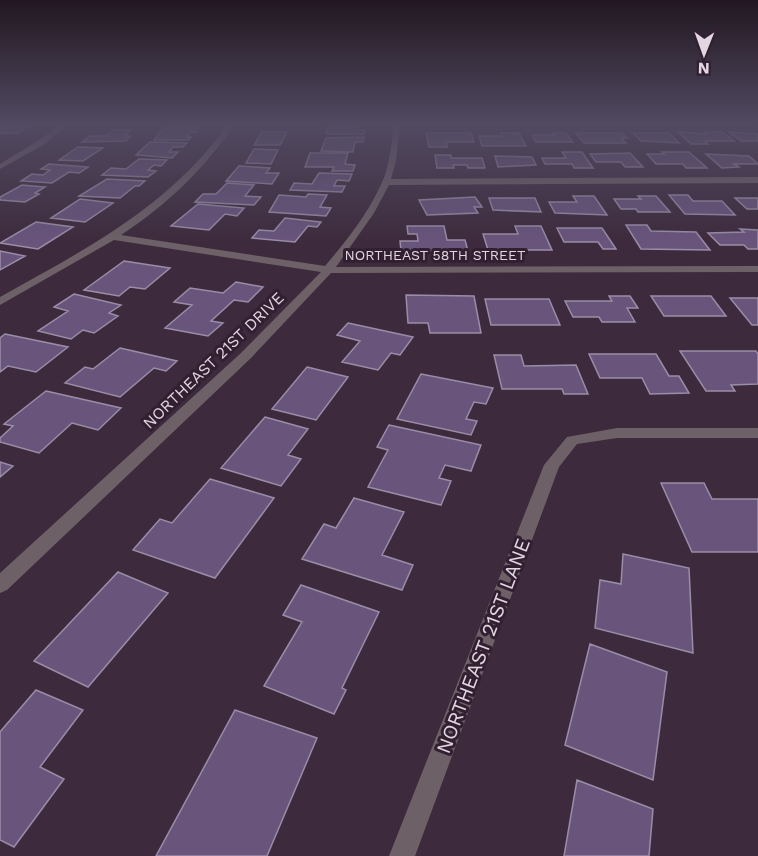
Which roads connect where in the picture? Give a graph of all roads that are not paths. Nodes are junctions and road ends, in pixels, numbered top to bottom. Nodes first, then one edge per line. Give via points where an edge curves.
1 (201, 164) edge
2 (392, 164) edge
3 (758, 180) edge
4 (386, 182) junction
5 (114, 237) junction
6 (758, 269) edge
7 (328, 270) junction
8 (0, 302) edge
9 (758, 433) edge
10 (0, 585) edge
11 (402, 856) edge

1 - 5 street via 177,188
2 - 4 street, NORTHEAST 21ST DRIVE
3 - 4 street
4 - 7 street, NORTHEAST 21ST DRIVE via 358,231
5 - 7 street, NORTHEAST 58TH STREET
5 - 8 street
6 - 7 street, NORTHEAST 58TH STREET
7 - 10 street, NORTHEAST 21ST DRIVE via 255,346
9 - 11 street, NORTHEAST 21ST LANE via 617,433 572,440 552,465

